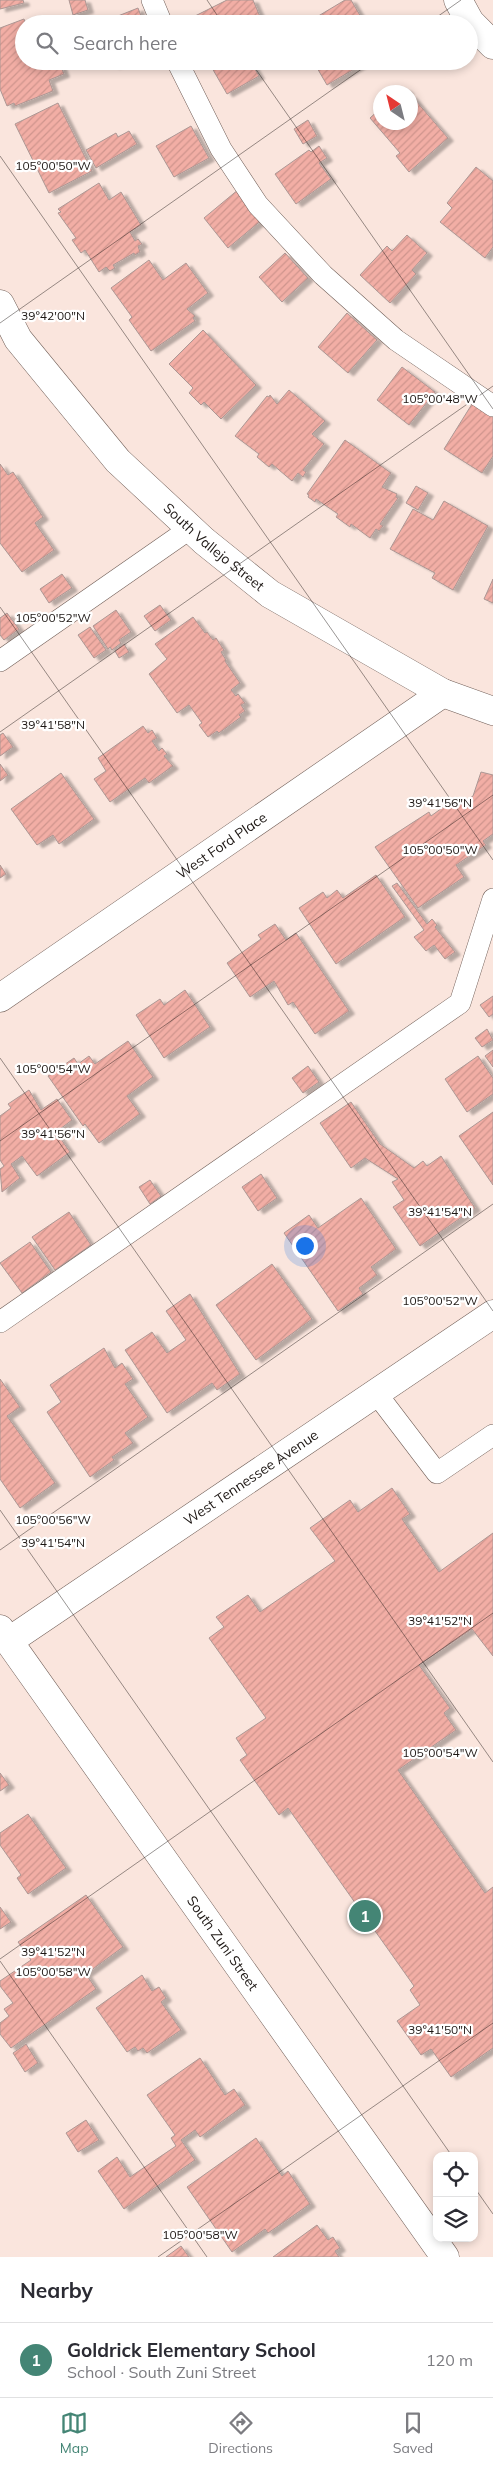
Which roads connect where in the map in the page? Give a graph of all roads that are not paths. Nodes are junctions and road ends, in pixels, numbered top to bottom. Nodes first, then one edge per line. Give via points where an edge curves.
1 (152, 0) edge
2 (458, 0) edge
3 (158, 15) edge
4 (466, 15) edge
5 (478, 30) edge
6 (493, 45) edge
7 (182, 70) edge
8 (0, 304) edge
9 (9, 345) edge
10 (493, 406) edge
11 (191, 528) junction
12 (0, 661) edge
13 (442, 693) junction
14 (493, 711) edge
15 (493, 899) edge
16 (0, 998) edge
17 (493, 1314) edge
18 (0, 1322) edge
19 (376, 1393) junction
20 (493, 1435) edge
21 (4, 1635) edge
22 (445, 2257) edge

1 - 3 lane
2 - 4 street
5 - 6 street
7 - 10 lane via 221,149 258,205 323,275 396,340
8 - 9 street, South Vallejo Street
9 - 11 street, South Vallejo Street via 118,461
11 - 12 lane
11 - 13 street, South Vallejo Street via 270,594
13 - 14 street, South Vallejo Street
13 - 16 street, West Ford Place
15 - 18 lane via 460,1003
17 - 19 street, West Tennessee Avenue
19 - 20 lane via 437,1473
19 - 21 street, West Tennessee Avenue
21 - 22 street, South Zuni Street

